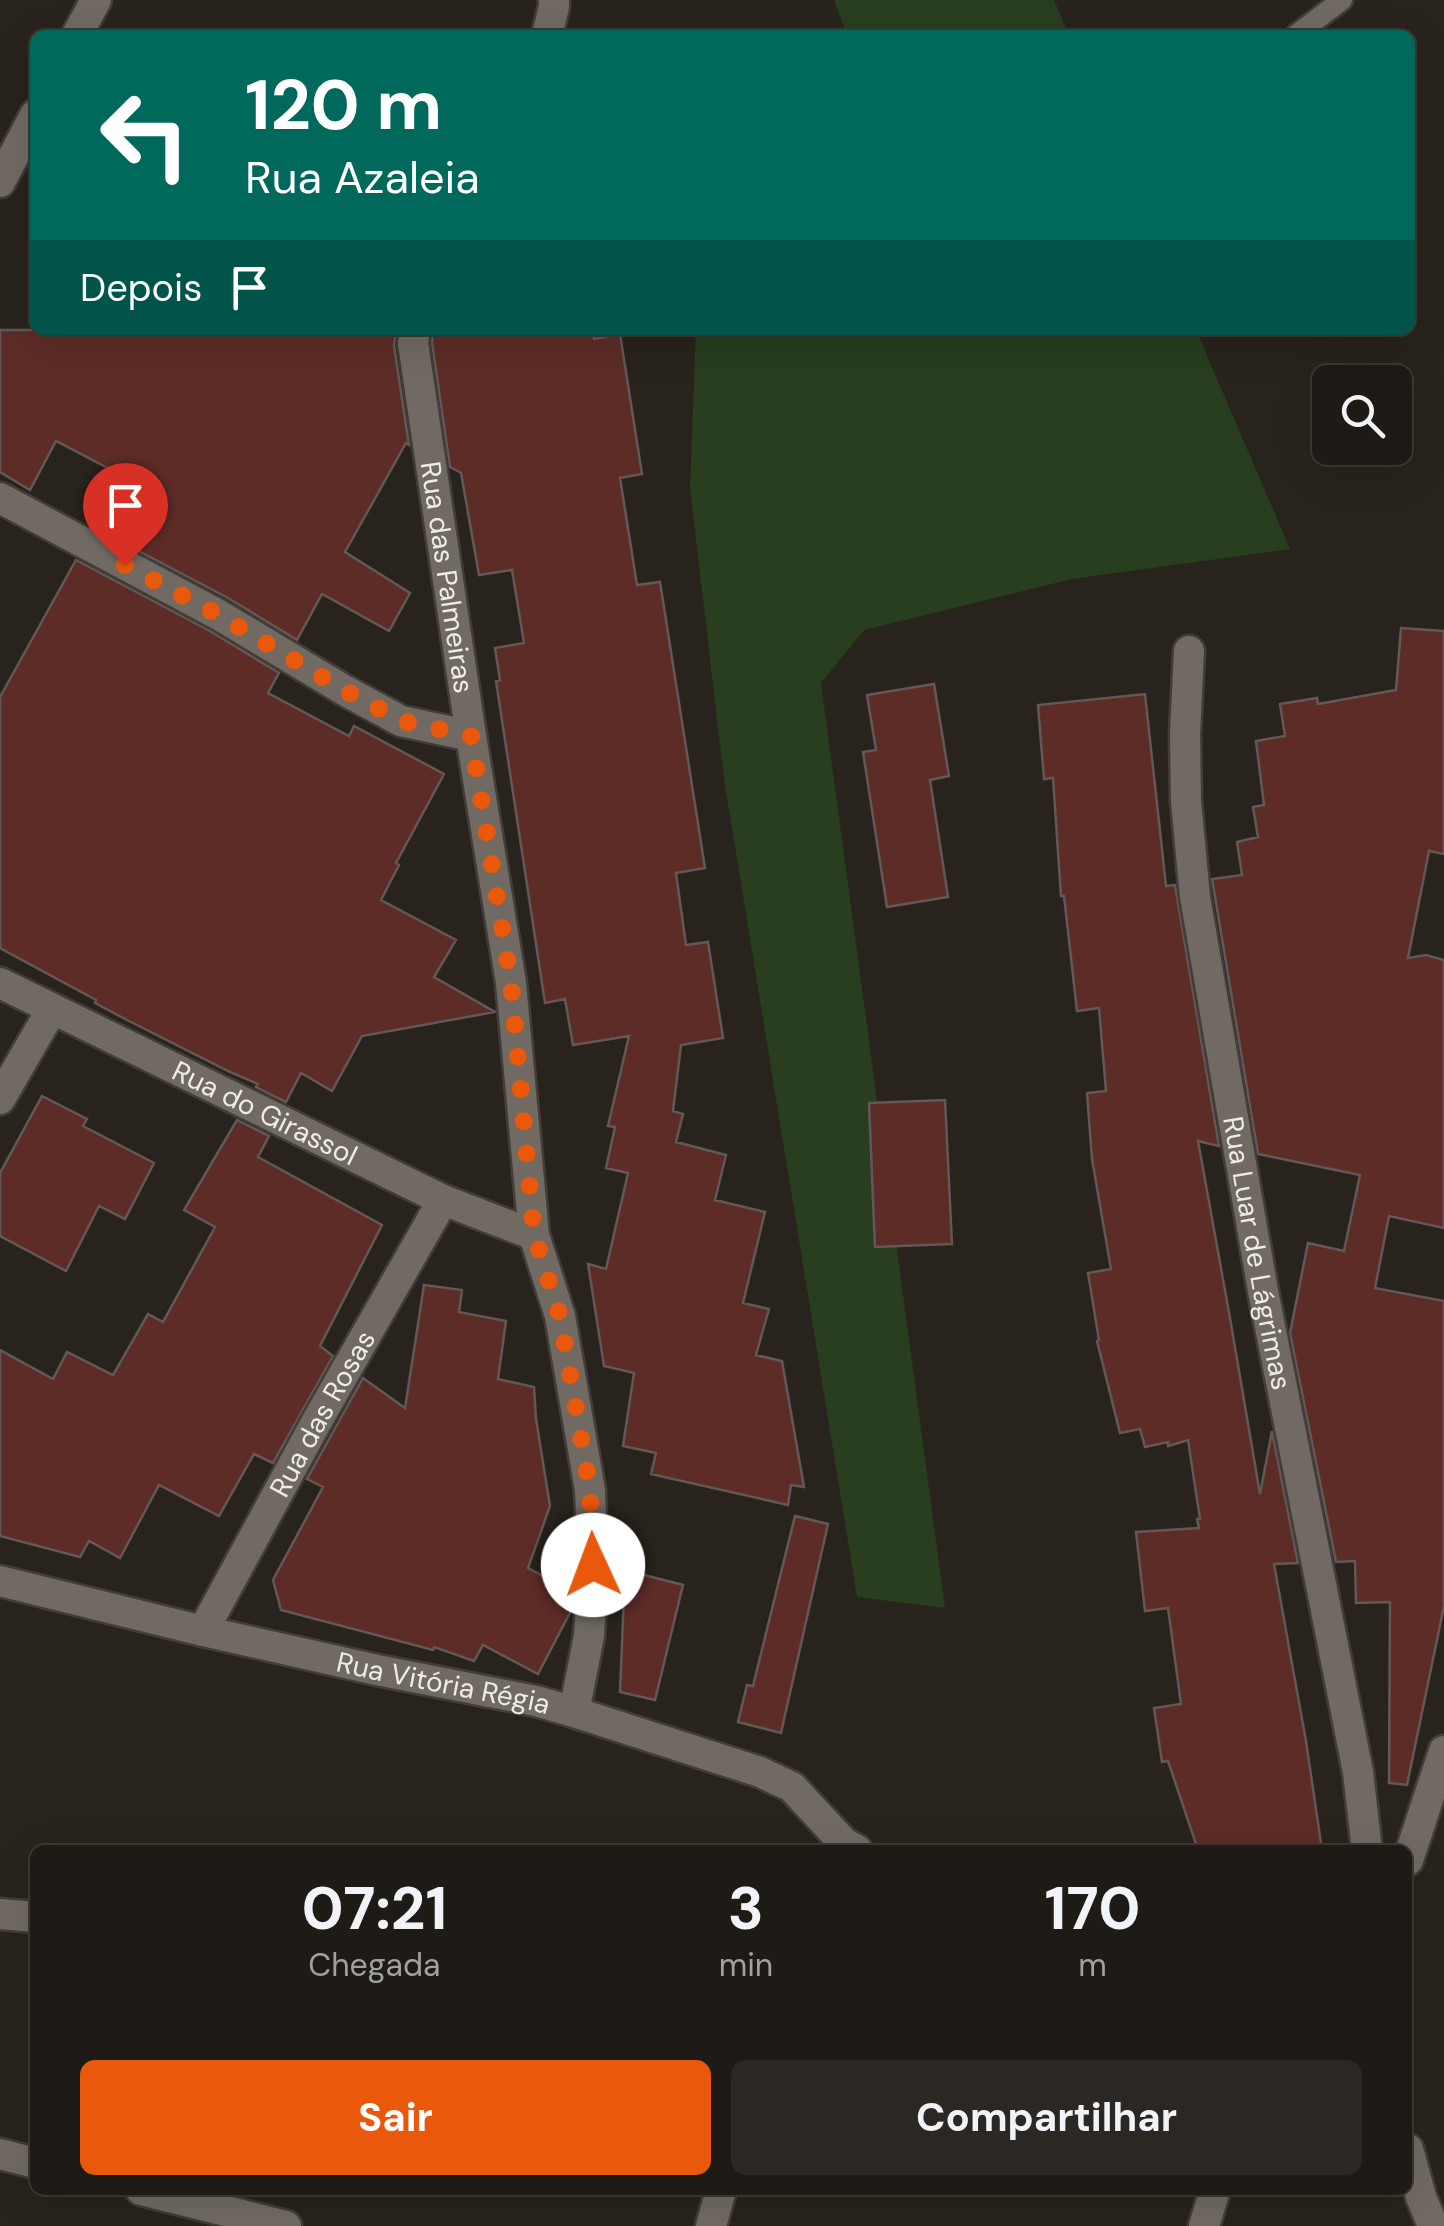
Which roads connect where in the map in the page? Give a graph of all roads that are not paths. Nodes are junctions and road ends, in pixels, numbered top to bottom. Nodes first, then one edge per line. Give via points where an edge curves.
1 (96, 0) edge
2 (554, 0) edge
3 (1342, 0) edge
4 (80, 30) edge
5 (548, 30) edge
6 (1303, 30) edge
7 (30, 125) edge
8 (0, 182) edge
9 (415, 335) edge
10 (0, 498) edge
11 (1189, 652) dead end
12 (471, 736) junction
13 (0, 983) edge
14 (52, 1009) junction
15 (0, 1100) edge
16 (442, 1200) junction
17 (534, 1234) junction
18 (0, 1581) edge
19 (203, 1631) junction
20 (574, 1712) junction
21 (1444, 1751) edge
22 (820, 1817) junction
23 (812, 1845) edge
24 (848, 1845) edge
25 (1365, 1845) edge
26 (1412, 1848) edge
27 (0, 1914) edge
28 (30, 1916) edge
29 (0, 2154) edge
30 (30, 2162) edge
31 (1412, 2163) edge
32 (156, 2195) edge
33 (720, 2195) edge
34 (1213, 2195) edge
35 (226, 2219) edge
36 (286, 2226) edge
37 (711, 2226) edge
38 (1204, 2226) edge
39 (1433, 2226) edge

1 - 4 street
2 - 5 street
3 - 6 lane
7 - 8 street
9 - 12 street, Rua das Palmeiras
10 - 12 street via 402,721
11 - 25 street, Rua Luar de Lágrimas via 1186,801 1198,914 1263,1291 1358,1772
12 - 17 street, Rua das Palmeiras via 511,983
13 - 14 street, Rua do Girassol
14 - 15 street
14 - 16 street, Rua do Girassol
16 - 17 street, Rua do Girassol
16 - 19 street, Rua das Rosas
17 - 20 street, Rua das Palmeiras via 560,1316 590,1490 588,1636
18 - 19 street, Rua Vitória Régia
19 - 20 street, Rua Vitória Régia
20 - 22 street, Rua Vitória Régia via 760,1772 792,1787
21 - 26 street
22 - 23 street
22 - 24 street, Rua Vitória Régia
27 - 28 street
29 - 30 street
31 - 39 street
32 - 35 street
33 - 37 street
34 - 38 street
35 - 36 street

